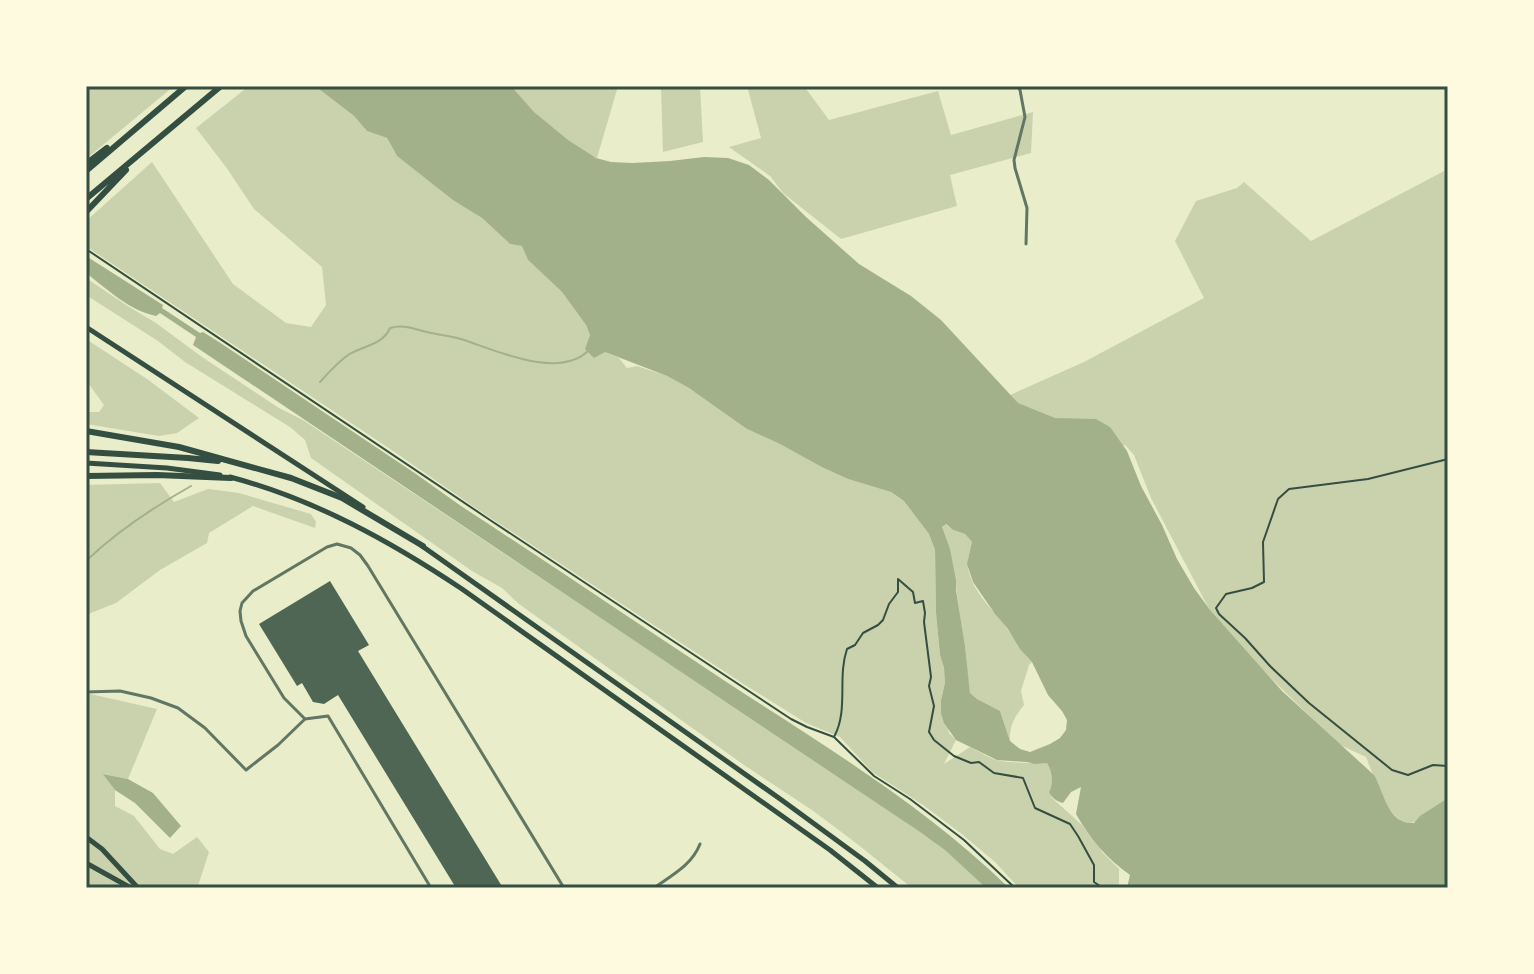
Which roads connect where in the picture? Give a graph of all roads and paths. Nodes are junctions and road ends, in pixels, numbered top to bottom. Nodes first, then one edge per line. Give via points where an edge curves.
1 (186, 86) edge
2 (221, 86) edge
3 (1018, 86) edge
4 (136, 128) junction
5 (151, 145) junction
6 (86, 164) edge
7 (86, 171) edge
8 (86, 199) edge
9 (86, 212) edge
10 (1026, 244) dead end
11 (86, 249) edge
12 (86, 327) edge
13 (86, 431) edge
14 (86, 452) edge
15 (1448, 459) edge
16 (86, 463) edge
17 (257, 469) junction
18 (86, 476) edge
19 (231, 478) junction
20 (423, 546) junction
21 (86, 692) edge
22 (305, 719) junction
23 (834, 737) junction
24 (1448, 766) edge
25 (86, 837) edge
26 (700, 844) dead end
27 (86, 863) edge
28 (131, 888) edge
29 (138, 888) edge
30 (431, 888) edge
31 (564, 888) edge
32 (654, 888) edge
33 (878, 888) edge
34 (898, 888) edge
35 (1015, 888) edge
36 (1108, 888) edge

1 - 4 highway
2 - 5 highway
3 - 10 street via 1025,117 1014,160 1027,208
4 - 6 highway
4 - 7 highway
5 - 8 highway
5 - 9 highway
11 - 23 path via 791,719
12 - 20 main road
13 - 17 highway via 179,447
14 - 17 highway via 188,458
15 - 24 path via 1368,479 1289,489 1278,499 1263,542 1264,582 1226,594 1216,608 1299,694 1392,770 1408,775 1433,765
16 - 19 main road
17 - 20 highway via 342,498
18 - 19 highway
19 - 33 main road via 319,508 417,559
20 - 34 main road
21 - 22 street via 120,691 178,708 246,770
22 - 30 street via 328,716
22 - 31 street via 284,698 246,636 240,611 253,591 327,547 343,545 368,566
23 - 35 path via 874,776 964,840
23 - 36 path via 847,649 883,620 898,592 898,579 913,592 915,603 923,601 934,706 929,732 934,740 954,756 979,762 994,773 1023,778 1035,808 1070,824 1094,865 1094,882
25 - 29 main road
26 - 32 street via 683,868
27 - 28 main road

